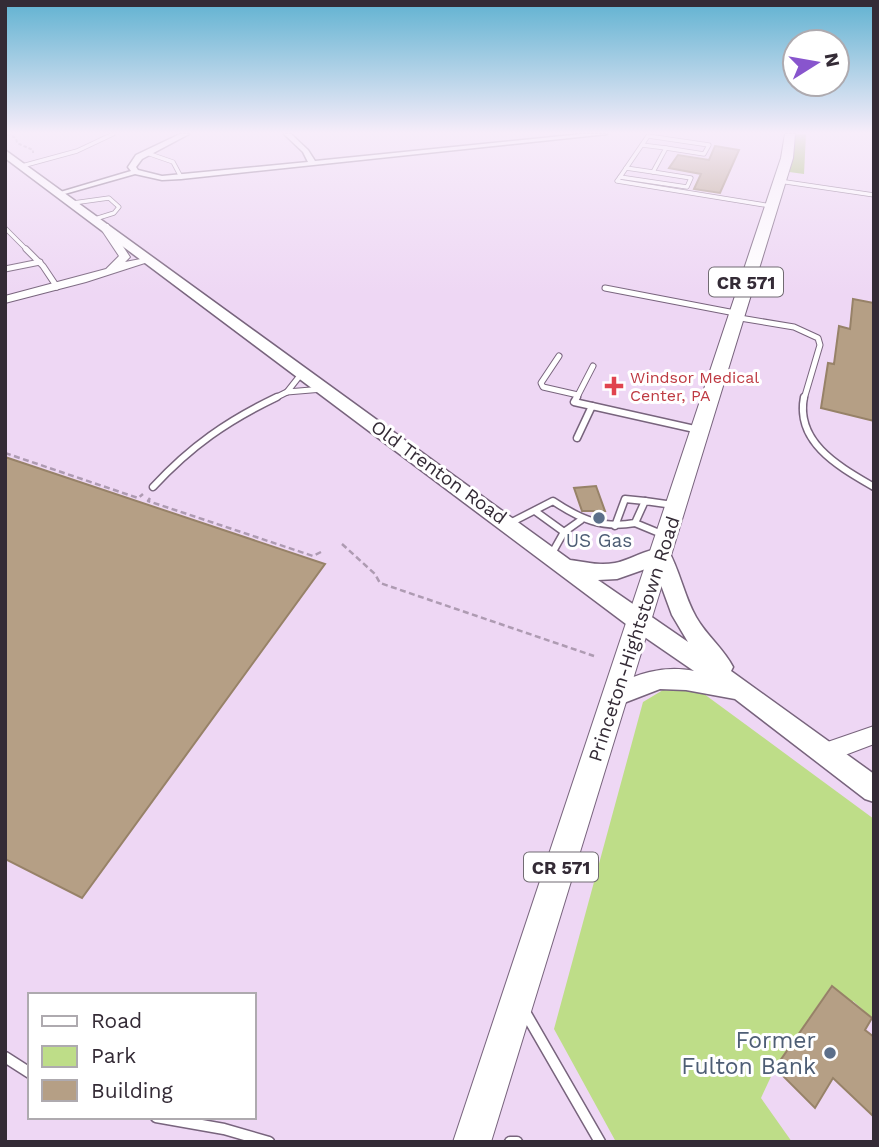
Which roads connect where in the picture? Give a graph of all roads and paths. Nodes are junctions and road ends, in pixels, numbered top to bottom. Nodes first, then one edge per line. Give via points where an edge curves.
1 (53, 188) edge
2 (80, 188) edge
3 (657, 188) edge
4 (777, 188) edge
5 (823, 188) edge
6 (61, 193) junction
7 (874, 195) edge
8 (73, 203) junction
9 (771, 206) junction
10 (100, 223) junction
11 (5, 228) edge
12 (147, 258) junction
13 (40, 262) junction
14 (5, 269) edge
15 (103, 274) junction
16 (57, 287) junction
17 (605, 288) dead end
18 (5, 300) edge
19 (734, 315) junction
20 (559, 356) dead end
21 (593, 366) dead end
22 (302, 373) junction
23 (324, 389) junction
24 (287, 392) junction
25 (578, 396) junction
26 (592, 406) junction
27 (700, 430) junction
28 (578, 438) dead end
29 (5, 453) edge
30 (153, 487) dead end
31 (874, 487) edge
32 (645, 501) junction
33 (676, 506) junction
34 (536, 511) junction
35 (581, 520) junction
36 (635, 523) junction
37 (509, 524) junction
38 (615, 526) junction
39 (564, 532) junction
40 (342, 544) dead end
41 (664, 545) junction
42 (321, 552) dead end
43 (559, 560) junction
44 (638, 621) junction
45 (594, 656) dead end
46 (747, 694) junction
47 (616, 696) junction
48 (874, 735) edge
49 (824, 753) junction
50 (874, 790) edge
51 (519, 1002) junction
52 (5, 1057) edge
53 (28, 1072) edge
54 (168, 1119) edge
55 (480, 1138) edge
56 (269, 1142) edge
57 (517, 1142) edge
58 (600, 1142) edge

1 - 6 main road, Old Trenton Road
2 - 6 street
3 - 9 lane
4 - 9 main road, Princeton-Hightstown Road / CR 571
5 - 7 lane
6 - 8 main road, Old Trenton Road
8 - 10 main road, Old Trenton Road
8 - 10 lane via 109,198 118,205 118,211
9 - 19 main road, Princeton-Hightstown Road / CR 571
10 - 12 main road, Old Trenton Road
10 - 15 street via 125,257
11 - 13 lane
12 - 15 street
12 - 22 main road, Old Trenton Road
13 - 14 lane
13 - 16 lane
15 - 16 street
16 - 18 street
17 - 19 lane
19 - 27 main road, Princeton-Hightstown Road / CR 571
19 - 31 lane via 794,327 818,338 820,345 801,412 808,435 842,467
20 - 25 lane via 541,383
21 - 25 lane
22 - 23 main road, Old Trenton Road
22 - 24 lane
23 - 24 lane
23 - 37 main road, Old Trenton Road
24 - 30 lane via 213,430
25 - 26 lane via 574,402
26 - 27 lane
26 - 28 lane
27 - 33 main road, Princeton-Hightstown Road / CR 571
29 - 42 path via 138,498 142,494 151,497 148,501 313,556
32 - 33 lane
32 - 36 lane
32 - 38 lane via 625,499
33 - 41 main road, Princeton-Hightstown Road / CR 571
34 - 35 lane via 553,501
34 - 37 lane
34 - 39 lane
35 - 38 lane
35 - 39 lane
36 - 38 lane
36 - 41 lane
37 - 43 main road, Old Trenton Road
39 - 43 lane
40 - 45 path via 380,583
41 - 43 main road via 619,571 594,573
41 - 44 main road, Princeton-Hightstown Road / CR 571
41 - 46 main road via 680,611 698,643
43 - 44 main road, Old Trenton Road
44 - 46 main road, Old Trenton Road
44 - 47 main road, Princeton-Hightstown Road / CR 571
46 - 47 main road via 679,677 637,684
46 - 49 main road, Old Trenton Road
47 - 51 main road, Princeton-Hightstown Road / CR 571
48 - 49 street
49 - 50 main road, Old Trenton Road
51 - 55 main road, Princeton-Hightstown Road / CR 571
51 - 58 lane
52 - 53 lane
54 - 56 lane
55 - 57 lane

